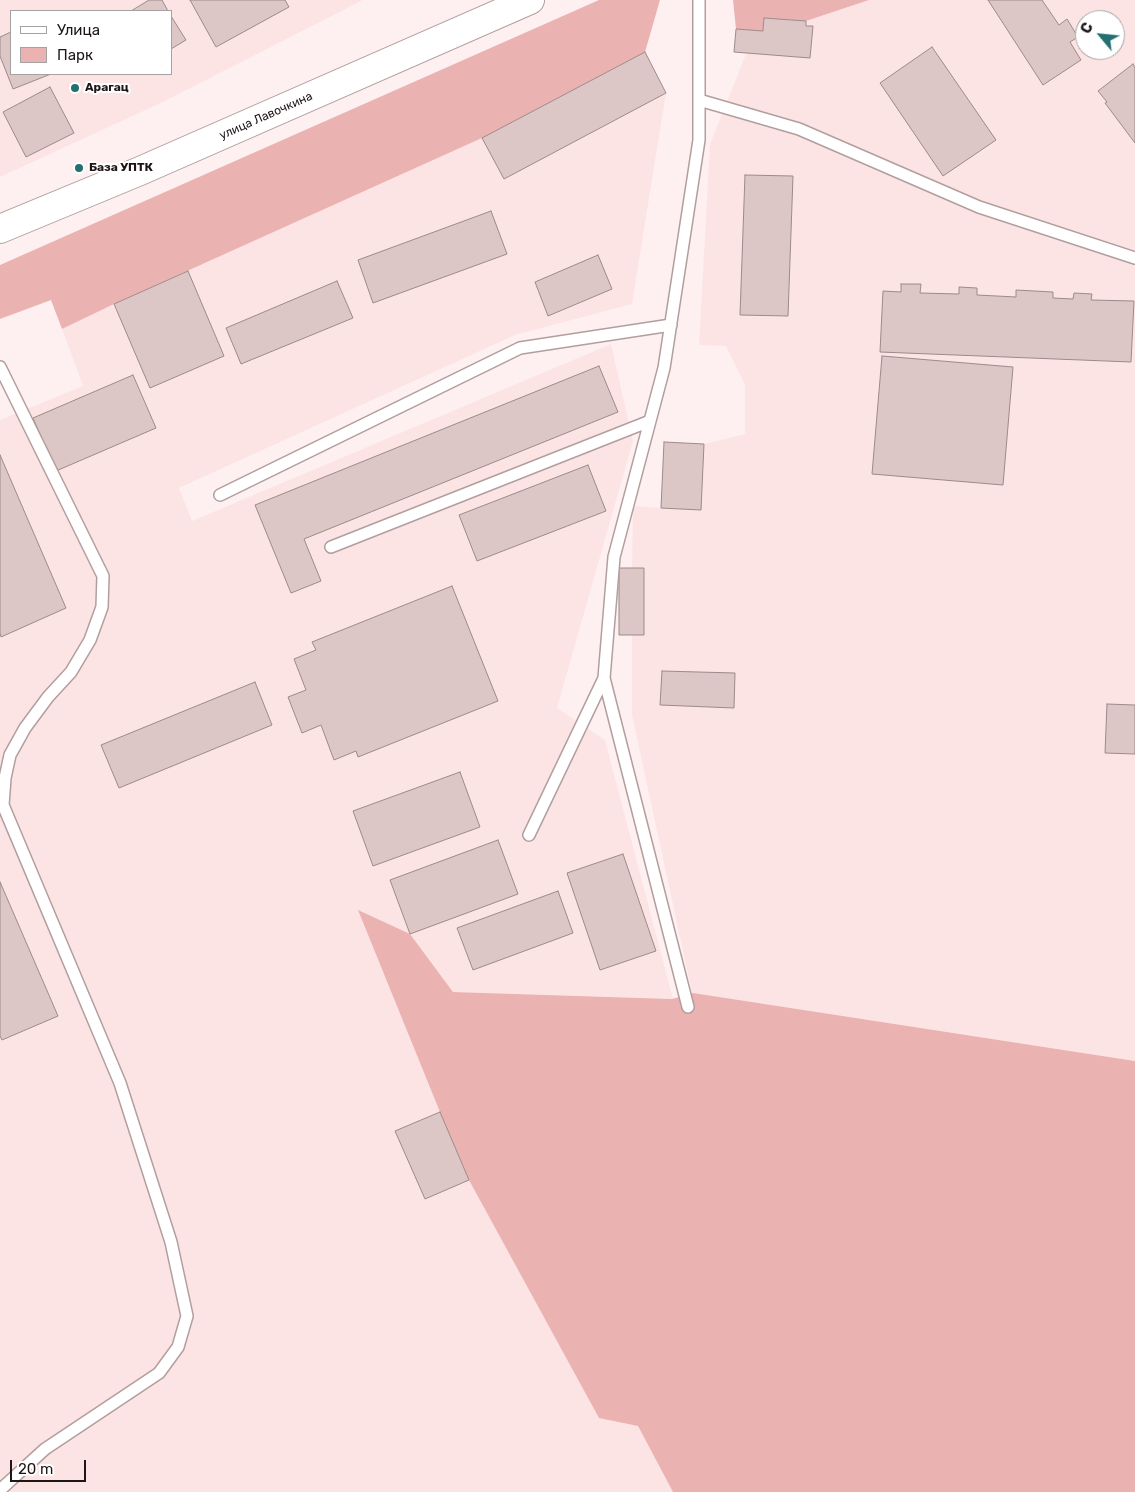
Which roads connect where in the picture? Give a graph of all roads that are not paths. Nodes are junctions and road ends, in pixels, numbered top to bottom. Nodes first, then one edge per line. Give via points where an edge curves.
1 (530, 0) edge
2 (699, 0) edge
3 (699, 100) junction
4 (0, 229) edge
5 (1135, 258) edge
6 (671, 325) junction
7 (0, 367) edge
8 (650, 421) junction
9 (220, 495) dead end
10 (331, 546) dead end
11 (604, 678) junction
12 (529, 836) dead end
13 (688, 1006) dead end
14 (0, 1490) edge

1 - 4 main road, улица Лавочкина via 150,167
2 - 3 lane
3 - 5 lane via 799,129 979,207
3 - 6 lane via 699,140
6 - 8 lane
6 - 9 lane via 520,348
7 - 14 lane via 103,576 102,607 90,640 70,672 25,728 10,755 3,805 120,1083 171,1242 187,1316 178,1347 159,1373 45,1448
8 - 10 lane
8 - 11 lane via 614,557
11 - 12 lane
11 - 13 lane

